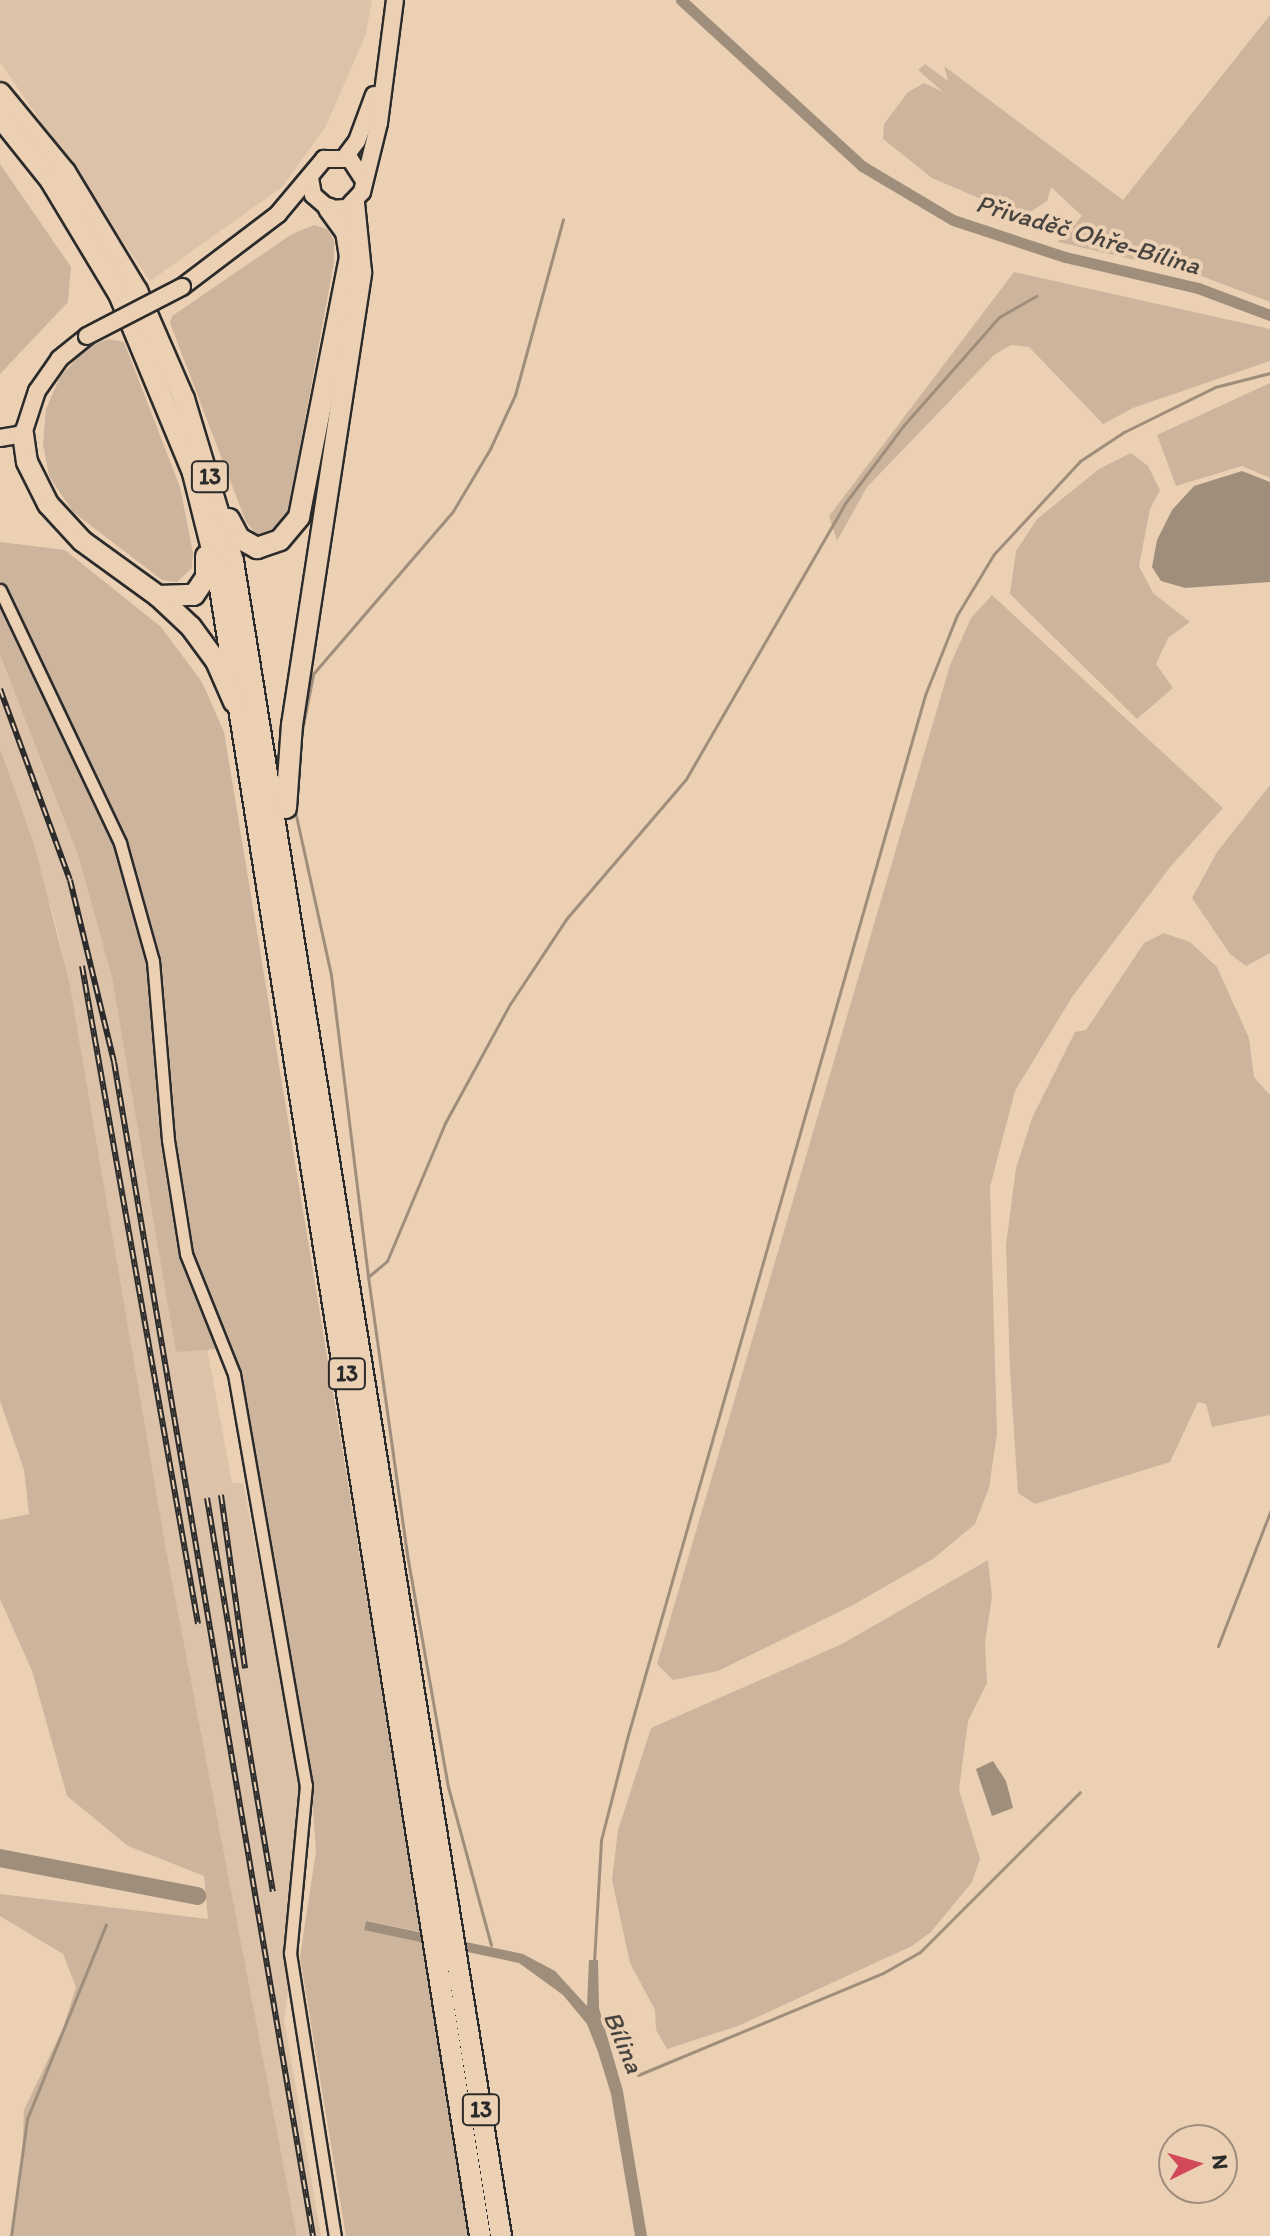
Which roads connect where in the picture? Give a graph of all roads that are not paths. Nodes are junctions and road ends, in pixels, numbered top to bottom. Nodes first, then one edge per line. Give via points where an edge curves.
1 (394, 0) edge
2 (0, 93) edge
3 (0, 117) edge
4 (345, 157) junction
5 (310, 178) junction
6 (363, 179) junction
7 (354, 203) junction
8 (322, 204) junction
9 (278, 214) junction
10 (23, 434) junction
11 (0, 438) edge
12 (200, 469) junction
13 (0, 590) edge
14 (158, 596) junction
15 (248, 744) junction
16 (291, 911) junction
17 (431, 1860) junction
18 (451, 1984) junction
19 (335, 2236) edge
20 (480, 2236) edge
21 (501, 2236) edge

1 - 4 street via 369,114
1 - 6 street via 379,123
2 - 12 highway, 13 via 65,172 137,291
3 - 12 highway, 13 via 51,181 113,282
4 - 5 street via 324,159
4 - 6 street
5 - 8 street
5 - 9 street
6 - 7 street
7 - 8 street
7 - 16 highway via 361,272 285,792
8 - 9 street
8 - 12 highway via 346,232 350,257 292,530 257,548 239,538
9 - 10 street, bridge via 182,287 87,336 59,359 37,391
10 - 11 street
10 - 14 highway via 27,462 48,504 82,541
12 - 14 highway via 206,577 194,595
12 - 15 highway, 13
12 - 16 highway, 13 via 251,654
13 - 19 street via 120,843 153,961 179,1218 194,1284 234,1374 306,1785 290,1953
14 - 15 highway via 216,661
15 - 17 highway, 13
16 - 17 highway, 13
17 - 18 highway, 13
18 - 20 highway, 13
18 - 21 highway, 13

